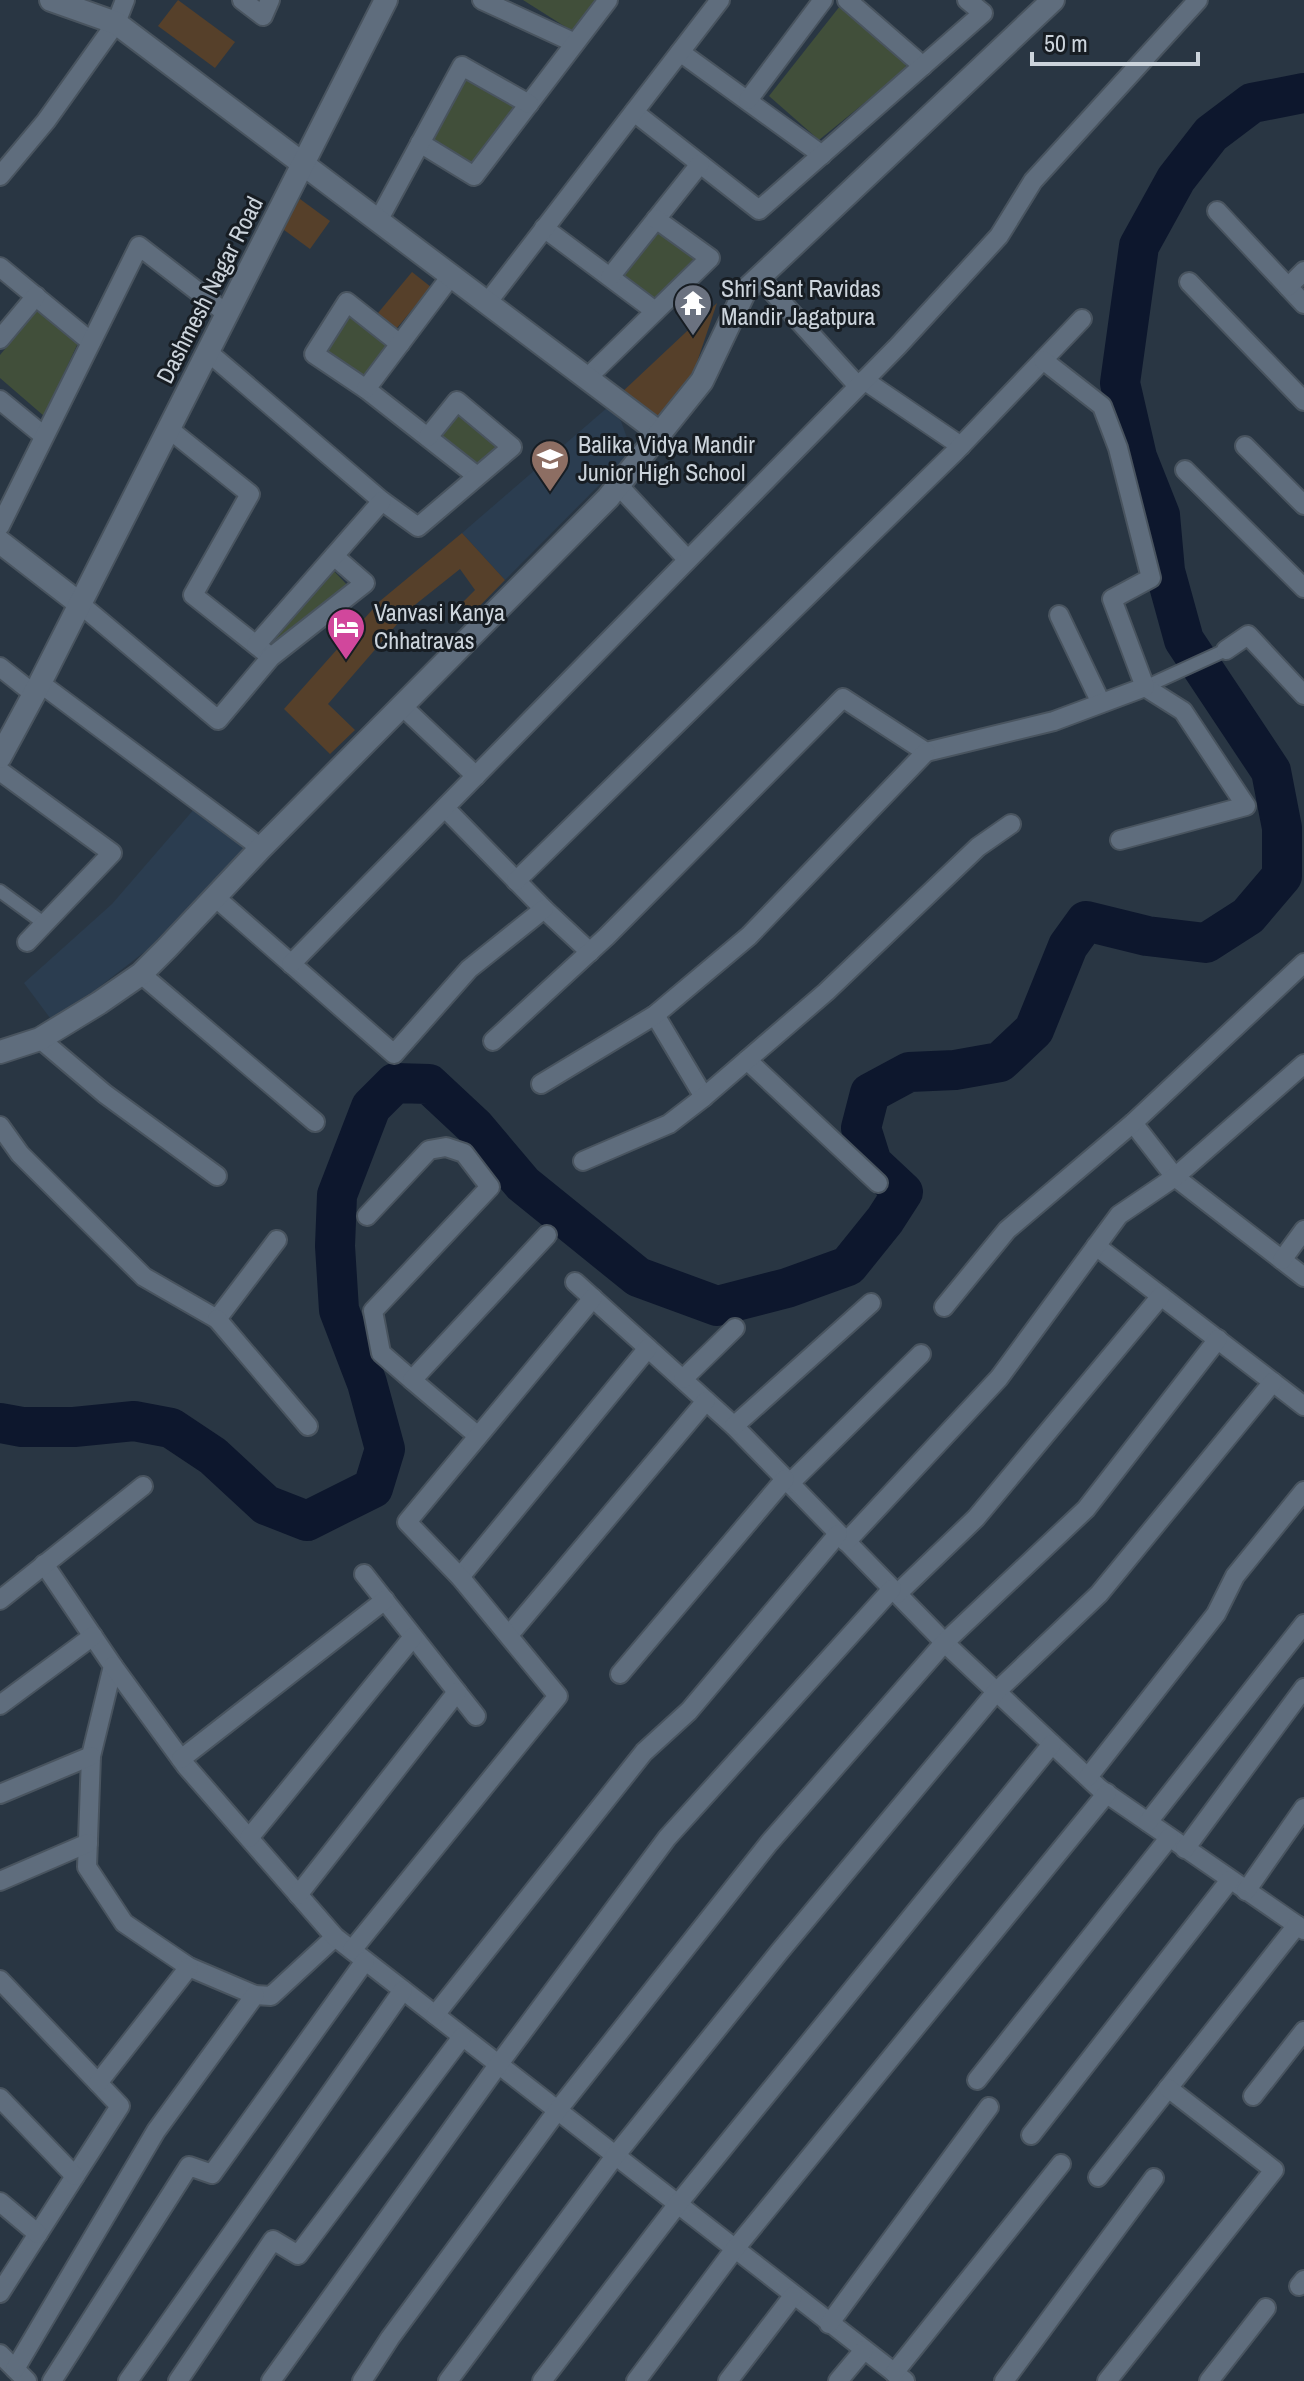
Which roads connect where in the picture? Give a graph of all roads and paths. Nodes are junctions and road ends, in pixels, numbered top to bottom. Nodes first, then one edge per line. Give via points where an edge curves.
1 (51, 0) edge
2 (125, 0) edge
3 (242, 0) edge
4 (270, 0) edge
5 (386, 0) edge
6 (608, 0) edge
7 (720, 0) edge
8 (823, 0) edge
9 (847, 0) edge
10 (967, 0) edge
11 (1053, 0) edge
12 (1198, 0) edge
13 (490, 2) edge
14 (116, 23) junction
15 (575, 43) junction
16 (680, 52) junction
17 (923, 66) junction
18 (748, 100) junction
19 (529, 104) junction
20 (634, 112) junction
21 (420, 143) junction
22 (822, 155) junction
23 (700, 164) junction
24 (304, 165) junction
25 (2, 169) edge
26 (1217, 211) dead end
27 (656, 219) junction
28 (378, 221) junction
29 (544, 228) junction
30 (0, 267) edge
31 (1304, 271) edge
32 (451, 276) junction
33 (610, 277) junction
34 (759, 277) junction
35 (1189, 282) dead end
36 (1288, 287) junction
37 (36, 296) junction
38 (487, 303) junction
39 (1304, 304) edge
40 (655, 311) junction
41 (227, 314) junction
42 (1082, 319) dead end
43 (0, 339) edge
44 (91, 342) junction
45 (400, 344) junction
46 (208, 352) junction
47 (1043, 360) junction
48 (587, 378) junction
49 (861, 383) junction
50 (366, 389) junction
51 (0, 400) edge
52 (1304, 401) edge
53 (169, 429) junction
54 (661, 434) junction
55 (44, 436) junction
56 (428, 437) junction
57 (961, 446) junction
58 (1245, 446) dead end
59 (1185, 470) dead end
60 (477, 476) junction
61 (618, 485) junction
62 (382, 501) junction
63 (1304, 505) edge
64 (0, 526) edge
65 (0, 542) edge
66 (334, 556) junction
67 (687, 559) junction
68 (1304, 588) edge
69 (80, 604) junction
70 (1059, 615) dead end
71 (256, 645) junction
72 (1226, 650) joint
73 (271, 657) junction
74 (0, 667) edge
75 (1145, 687) junction
76 (37, 688) junction
77 (1304, 695) edge
78 (1101, 703) junction
79 (401, 705) junction
80 (926, 752) junction
81 (1, 757) edge
82 (476, 776) junction
83 (445, 808) junction
84 (1011, 824) dead end
85 (1120, 840) dead end
86 (261, 848) junction
87 (516, 881) junction
88 (0, 891) edge
89 (215, 897) junction
90 (544, 909) junction
91 (45, 924) junction
92 (27, 942) dead end
93 (590, 952) junction
94 (1304, 963) edge
95 (291, 964) junction
96 (141, 974) junction
97 (655, 1015) junction
98 (40, 1039) junction
99 (493, 1041) dead end
100 (0, 1052) edge
101 (747, 1060) junction
102 (1304, 1064) edge
103 (541, 1084) dead end
104 (704, 1097) junction
105 (315, 1122) dead end
106 (1133, 1123) junction
107 (0, 1126) edge
108 (583, 1161) dead end
109 (217, 1176) dead end
110 (1175, 1177) junction
111 (878, 1183) dead end
112 (367, 1216) dead end
113 (1304, 1230) edge
114 (547, 1235) dead end
115 (277, 1240) dead end
116 (1096, 1246) junction
117 (1282, 1260) junction
118 (1304, 1277) edge
119 (575, 1282) dead end
120 (1161, 1296) junction
121 (593, 1298) junction
122 (871, 1303) dead end
123 (944, 1307) dead end
124 (217, 1319) junction
125 (735, 1328) dead end
126 (1218, 1339) junction
127 (648, 1348) junction
128 (921, 1354) dead end
129 (683, 1379) junction
130 (412, 1380) junction
131 (1273, 1382) junction
132 (706, 1401) junction
133 (1304, 1406) edge
134 (308, 1426) dead end
135 (734, 1426) junction
136 (478, 1436) junction
137 (787, 1481) junction
138 (143, 1486) dead end
139 (1304, 1491) edge
140 (842, 1538) junction
141 (44, 1564) junction
142 (364, 1574) dead end
143 (460, 1577) junction
144 (894, 1591) junction
145 (0, 1599) edge
146 (385, 1600) junction
147 (1304, 1624) edge
148 (509, 1635) junction
149 (93, 1636) junction
150 (413, 1637) junction
151 (944, 1643) junction
152 (113, 1666) junction
153 (620, 1674) dead end
154 (1304, 1688) edge
155 (457, 1692) junction
156 (996, 1692) junction
157 (0, 1705) edge
158 (476, 1716) dead end
159 (1052, 1744) junction
160 (91, 1756) junction
161 (181, 1759) junction
162 (1088, 1777) junction
163 (1107, 1793) junction
164 (0, 1794) edge
165 (1304, 1808) edge
166 (1148, 1822) junction
167 (249, 1838) junction
168 (1169, 1838) junction
169 (88, 1843) junction
170 (1185, 1849) junction
171 (0, 1881) edge
172 (1238, 1885) junction
173 (298, 1895) junction
174 (1300, 1928) edge
175 (335, 1937) junction
176 (359, 1956) junction
177 (189, 1967) junction
178 (0, 1980) edge
179 (403, 1990) junction
180 (255, 1995) junction
181 (435, 2015) junction
182 (1304, 2031) edge
183 (462, 2037) junction
184 (498, 2065) junction
185 (977, 2080) dead end
186 (98, 2083) junction
187 (1168, 2088) junction
188 (1253, 2096) dead end
189 (0, 2098) edge
190 (989, 2107) dead end
191 (557, 2111) junction
192 (1031, 2135) dead end
193 (615, 2156) junction
194 (1061, 2164) dead end
195 (75, 2176) junction
196 (1098, 2177) dead end
197 (1154, 2178) dead end
198 (0, 2202) edge
199 (677, 2205) junction
200 (38, 2234) junction
201 (734, 2250) junction
202 (0, 2293) edge
203 (793, 2296) junction
204 (1266, 2308) dead end
205 (829, 2324) junction
206 (864, 2350) junction
207 (0, 2354) edge
208 (21, 2375) edge
209 (900, 2377) edge
210 (52, 2381) edge
211 (128, 2381) edge
212 (178, 2381) edge
213 (271, 2381) edge
214 (362, 2381) edge
215 (448, 2381) edge
216 (542, 2381) edge
217 (636, 2381) edge
218 (728, 2381) edge
219 (838, 2381) edge
220 (1004, 2381) edge
221 (1107, 2381) edge
222 (1209, 2381) edge

1 - 14 street
2 - 14 street
3 - 4 street via 263,16
5 - 24 street, Dashmesh Nagar Road
6 - 15 street
7 - 16 street
8 - 18 street
9 - 17 street
10 - 17 street via 983,13
11 - 34 street
12 - 49 street via 1033,181 999,236
13 - 15 street
14 - 24 street
14 - 25 street via 46,121
15 - 19 street
16 - 18 street
16 - 20 street
17 - 22 street
18 - 22 street
19 - 21 street via 474,176
19 - 21 street via 462,66
20 - 23 street
20 - 29 street
21 - 28 street
22 - 23 street via 759,210
23 - 27 street
24 - 28 street
24 - 41 street, Dashmesh Nagar Road
26 - 36 street
27 - 33 street
27 - 40 street via 710,258
28 - 32 street
29 - 33 street
29 - 38 street
30 - 37 street
31 - 36 street
32 - 38 street
32 - 45 street
33 - 40 street
34 - 49 street
34 - 54 street via 745,291 702,381
35 - 52 street
36 - 39 street
37 - 43 street
37 - 44 street
38 - 48 street
40 - 48 street
41 - 44 street via 139,246
41 - 46 street, Dashmesh Nagar Road
42 - 47 street
44 - 55 street
45 - 50 street
45 - 50 street via 347,302 314,354
46 - 53 street, Dashmesh Nagar Road
46 - 62 street
47 - 57 street
47 - 75 street via 1102,406 1118,448 1151,578 1112,599
48 - 54 street
49 - 57 street
49 - 67 street
50 - 56 street
51 - 55 street
53 - 69 street, Dashmesh Nagar Road
53 - 71 street via 250,494 193,595
54 - 61 street
55 - 64 street
56 - 60 street
56 - 60 street via 457,401 512,447
57 - 87 street
58 - 63 street
59 - 68 street
60 - 62 street via 418,527
61 - 67 street
61 - 79 street
62 - 66 street
65 - 69 street
66 - 71 street
66 - 73 street via 365,583
67 - 82 street
69 - 73 street via 218,720
69 - 76 street, Dashmesh Nagar Road
70 - 78 street
71 - 73 street
72 - 75 street
72 - 77 street via 1248,635
74 - 76 street
75 - 78 street
75 - 85 street via 1183,711 1246,806
76 - 81 street, Dashmesh Nagar Road
76 - 86 street
78 - 80 street via 1054,721
79 - 82 street
79 - 86 street
80 - 93 street via 843,698
80 - 97 street via 749,936
81 - 91 street via 112,853
82 - 83 street
83 - 87 street
83 - 95 street
84 - 101 street via 978,847
86 - 89 street
87 - 90 street
88 - 91 street
89 - 95 street
89 - 96 street
90 - 93 street
90 - 95 street via 469,969 394,1054
91 - 92 street
93 - 99 street
94 - 106 street
96 - 98 street
96 - 105 street
97 - 103 street
97 - 104 street
98 - 100 street
98 - 109 street
101 - 104 street
101 - 111 street
102 - 110 street
104 - 108 street via 669,1124
106 - 110 street
106 - 123 street via 1007,1230
107 - 124 street via 20,1154 144,1277
110 - 116 street via 1119,1215
110 - 117 street
112 - 130 street via 429,1150 446,1147 464,1153 490,1187 373,1311 381,1353
113 - 117 street
114 - 130 street
115 - 124 street
116 - 120 street
116 - 140 street via 999,1378
117 - 118 street
119 - 121 street
120 - 126 street
120 - 144 street via 976,1518
121 - 127 street
121 - 136 street
122 - 135 street
124 - 134 street
125 - 129 street
126 - 131 street
126 - 151 street via 1086,1509
127 - 129 street
127 - 143 street
128 - 137 street
129 - 132 street
130 - 136 street
131 - 133 street
131 - 156 street via 1099,1594
132 - 135 street
132 - 148 street
135 - 137 street
136 - 143 street via 407,1522
137 - 140 street
137 - 153 street
138 - 141 street
139 - 162 street
140 - 144 street
140 - 181 street via 689,1711 644,1752
141 - 145 street
141 - 149 street
142 - 146 street
143 - 148 street
144 - 151 street
144 - 184 street via 667,1838
146 - 150 street
146 - 161 street
147 - 166 street
148 - 176 street via 558,1696
149 - 152 street
149 - 157 street
150 - 155 street
150 - 167 street
151 - 156 street
151 - 191 street via 769,1843
152 - 160 street
152 - 161 street
154 - 170 street
155 - 158 street
155 - 173 street
156 - 159 street
156 - 193 street
159 - 162 street
159 - 199 street
160 - 164 street
160 - 169 street
161 - 167 street
162 - 163 street
163 - 166 street
163 - 201 street
165 - 172 street
166 - 168 street
167 - 173 street
168 - 170 street
168 - 185 street
169 - 171 street
169 - 177 street via 87,1867 124,1923
170 - 172 street
172 - 174 street
172 - 192 street
173 - 175 street
174 - 187 street
175 - 176 street
175 - 180 street via 271,1996
176 - 179 street
176 - 210 street via 212,2174 189,2166
177 - 180 street
177 - 186 street
178 - 186 street
179 - 181 street
179 - 211 street
180 - 208 street via 156,2131
181 - 183 street
182 - 188 street
183 - 184 street
183 - 212 street via 298,2255 273,2240
184 - 191 street
184 - 213 street
186 - 195 street via 120,2106
187 - 196 street
187 - 221 street via 1274,2170
189 - 195 street
190 - 205 street
191 - 193 street
191 - 214 street
193 - 199 street
193 - 215 street
194 - 209 street
195 - 200 street
197 - 220 street
198 - 200 street
199 - 201 street
199 - 216 street
200 - 202 street
201 - 203 street
201 - 217 street
203 - 205 street
203 - 218 street
204 - 222 street
205 - 206 street
206 - 209 street
206 - 219 street
207 - 208 street

